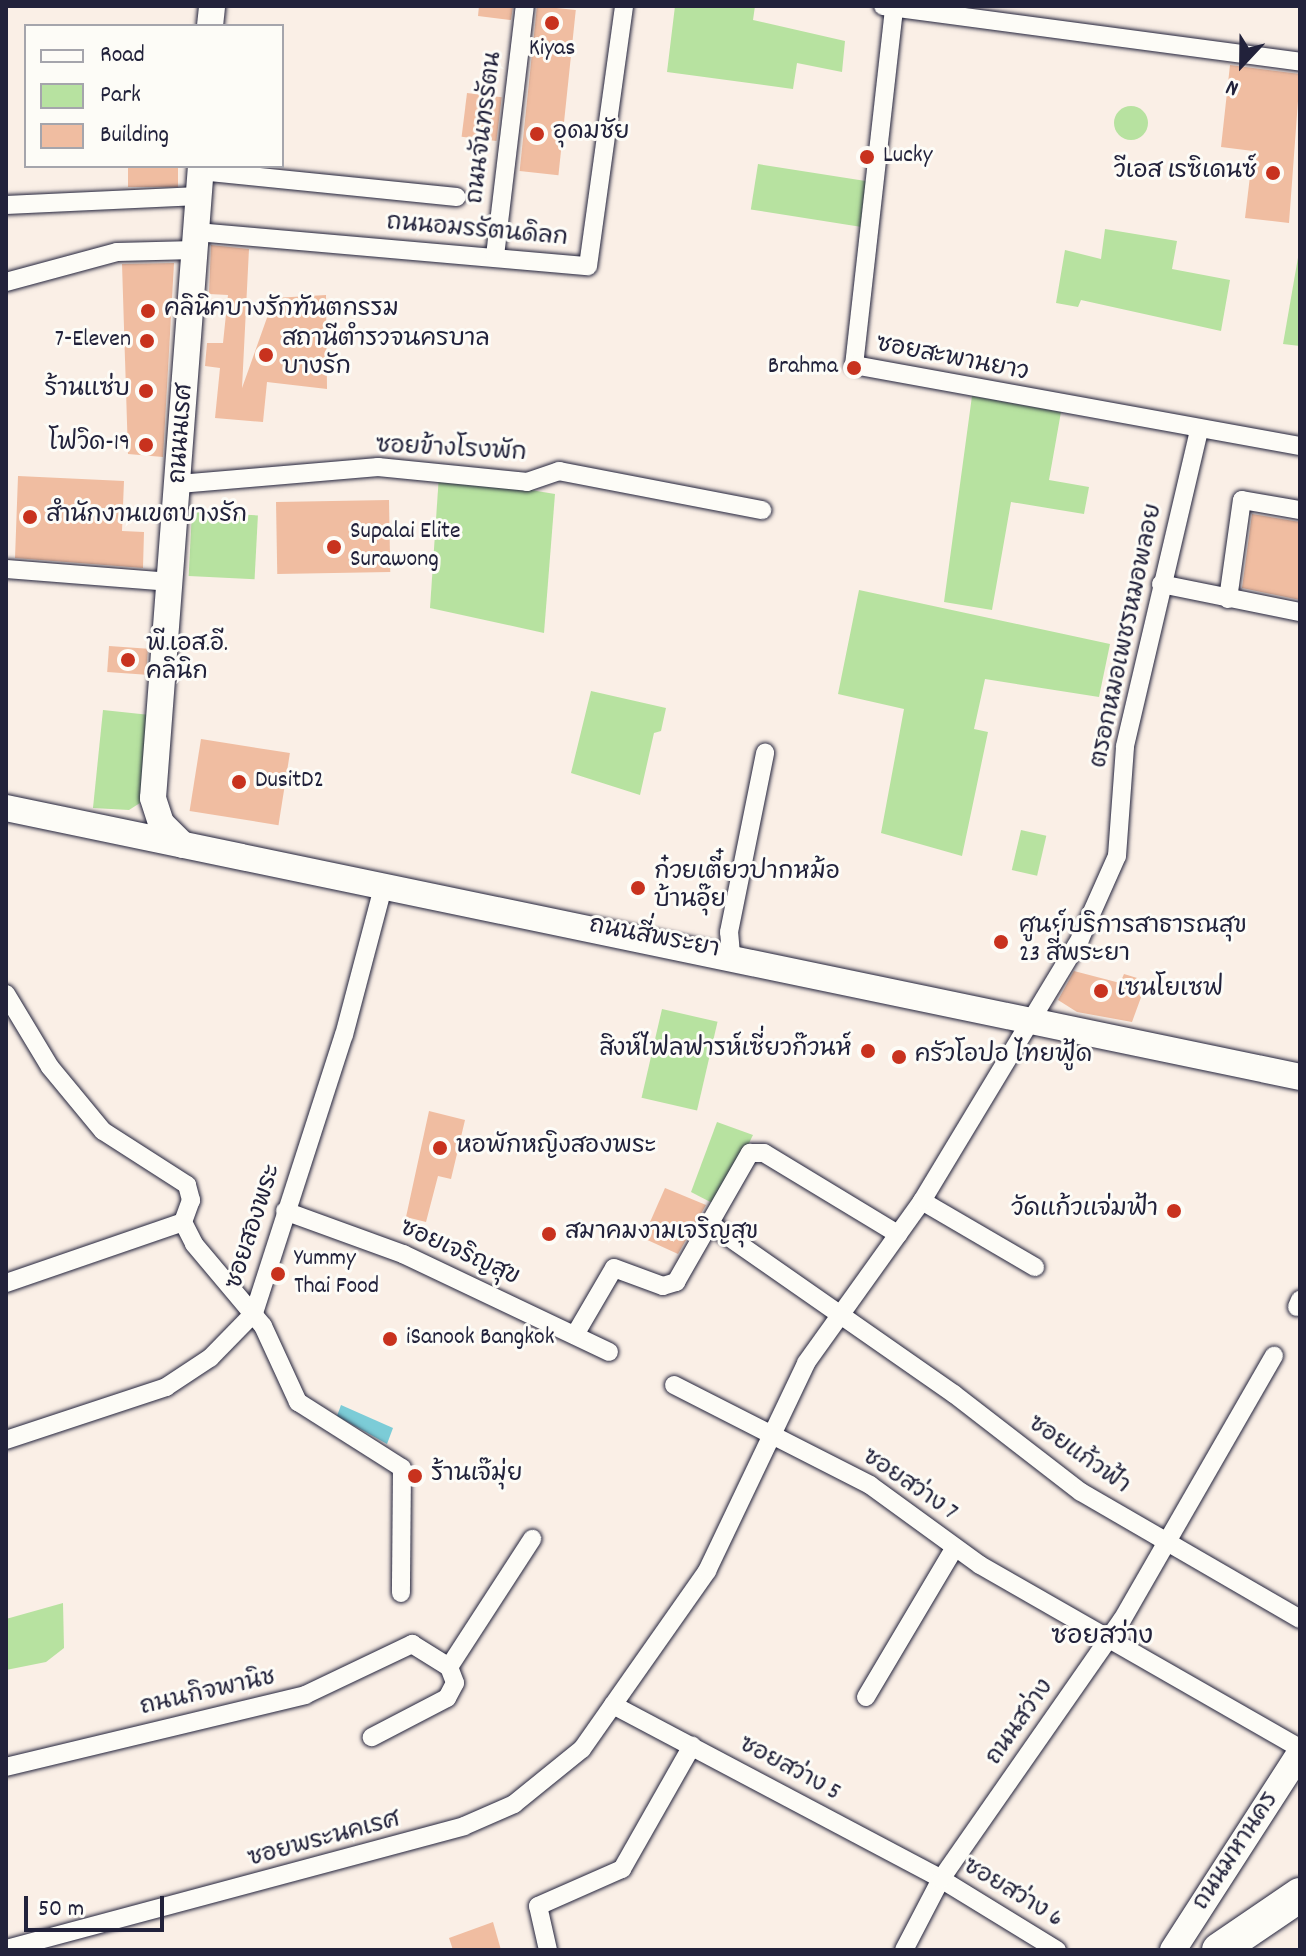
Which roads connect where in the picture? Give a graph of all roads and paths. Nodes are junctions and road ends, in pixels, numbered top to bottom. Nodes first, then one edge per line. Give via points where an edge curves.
1 (525, 6) edge
2 (624, 6) edge
3 (889, 7) edge
4 (1300, 62) edge
5 (200, 177) edge
6 (457, 197) dead end
7 (6, 205) edge
8 (196, 241) junction
9 (495, 256) junction
10 (6, 282) edge
11 (1199, 431) junction
12 (1300, 446) edge
13 (179, 484) junction
14 (762, 510) dead end
15 (1300, 510) edge
16 (6, 569) edge
17 (171, 582) junction
18 (1161, 584) junction
19 (1228, 599) junction
20 (1300, 612) edge
21 (765, 753) dead end
22 (153, 798) junction
23 (6, 808) edge
24 (123, 832) junction
25 (183, 845) junction
26 (384, 884) junction
27 (731, 954) junction
28 (6, 994) edge
29 (1028, 1021) junction
30 (1300, 1077) edge
31 (922, 1201) junction
32 (285, 1211) junction
33 (183, 1222) junction
34 (713, 1226) junction
35 (898, 1234) junction
36 (1035, 1267) dead end
37 (6, 1283) edge
38 (254, 1313) junction
39 (839, 1316) junction
40 (576, 1333) junction
41 (609, 1352) dead end
42 (1274, 1356) dead end
43 (674, 1385) dead end
44 (772, 1434) junction
45 (6, 1440) edge
46 (532, 1539) dead end
47 (1167, 1543) junction
48 (955, 1547) junction
49 (401, 1593) dead end
50 (1300, 1619) edge
51 (1111, 1635) junction
52 (449, 1667) junction
53 (866, 1697) dead end
54 (613, 1705) junction
55 (372, 1737) dead end
56 (692, 1746) junction
57 (1300, 1751) edge
58 (6, 1767) edge
59 (941, 1879) junction
60 (1300, 1895) edge
61 (6, 1949) edge
62 (548, 1950) edge
63 (904, 1950) edge
64 (1057, 1950) edge
65 (1173, 1950) edge
66 (1219, 1950) edge

1 - 9 street, ถนนจันทรรัตน
2 - 9 street, ถนนอมรรัตนดิลก via 588,266
3 - 4 street
3 - 11 street, ซอยสะพานยาว via 854,365
5 - 6 street
5 - 7 street
5 - 8 main road, ถนนนเรศ
8 - 9 street, ถนนอมรรัตนดิลก
8 - 10 street, ถนนอมรรัตนดิลก via 117,252
8 - 13 main road, ถนนนเรศ
11 - 12 street, ซอยสะพานยาว
11 - 18 street, ตรอกหมอเพชรหมอพลอย
13 - 14 street, ซอยข้างโรงพัก via 378,467 546,478 559,471
13 - 17 main road, ถนนนเรศ
15 - 19 street via 1242,500
16 - 17 street
17 - 22 main road, ถนนนเรศ
18 - 19 street
18 - 29 street, ตรอกหมอเพชรหมอพลอย via 1125,746 1117,856 1080,939
19 - 20 street
21 - 27 street via 729,932
22 - 24 main road via 144,817
22 - 25 main road via 161,823
23 - 24 main road, ถนนสี่พระยา
24 - 25 main road, ถนนสี่พระยา
25 - 26 main road, ถนนสี่พระยา
26 - 27 main road, ถนนสี่พระยา
26 - 32 street, ซอยสองพระ via 344,1035
27 - 29 main road, ถนนสี่พระยา
28 - 33 street via 50,1067 103,1131 187,1185 191,1200
29 - 30 main road, ถนนสี่พระยา
29 - 31 street
31 - 35 street
31 - 36 street
32 - 38 street, ซอยสองพระ
32 - 40 street, ซอยเจริญสุข via 403,1254
33 - 37 street
33 - 38 street via 206,1263
34 - 35 street via 756,1152
34 - 39 street, ซอยแก้วฟ้า
34 - 40 street via 670,1287 614,1268
35 - 39 street
38 - 45 street, ซอยสองพระ via 210,1358 166,1387
38 - 49 street via 298,1402 402,1468
39 - 44 street via 806,1363
39 - 47 street, ซอยแก้วฟ้า via 954,1394 1081,1492
40 - 41 street, ซอยเจริญสุข
42 - 47 street, ถนนสว่าง
43 - 44 street, ซอยสว่าง 7
44 - 48 street, ซอยสว่าง 7 via 870,1485
44 - 54 street via 707,1571
46 - 52 street
47 - 50 street, ซอยแก้วฟ้า
47 - 51 street, ถนนสว่าง
48 - 51 street, ซอยสว่าง 7
48 - 53 street
51 - 57 street, ซอยสว่าง 7
51 - 59 street, ถนนสว่าง
52 - 55 street via 455,1683 447,1698
52 - 58 street, ถนนกิจพานิช via 412,1644 305,1695
54 - 56 street, ซอยสว่าง 5
54 - 61 street, ซอยพระนคเรศ via 563,1768 514,1804 464,1826
56 - 59 street, ซอยสว่าง 5
56 - 62 street via 622,1869 538,1906
57 - 65 main road, ถนนมหานคร
59 - 63 street, ถนนสว่าง
59 - 64 street, ซอยสว่าง 6
60 - 66 highway

